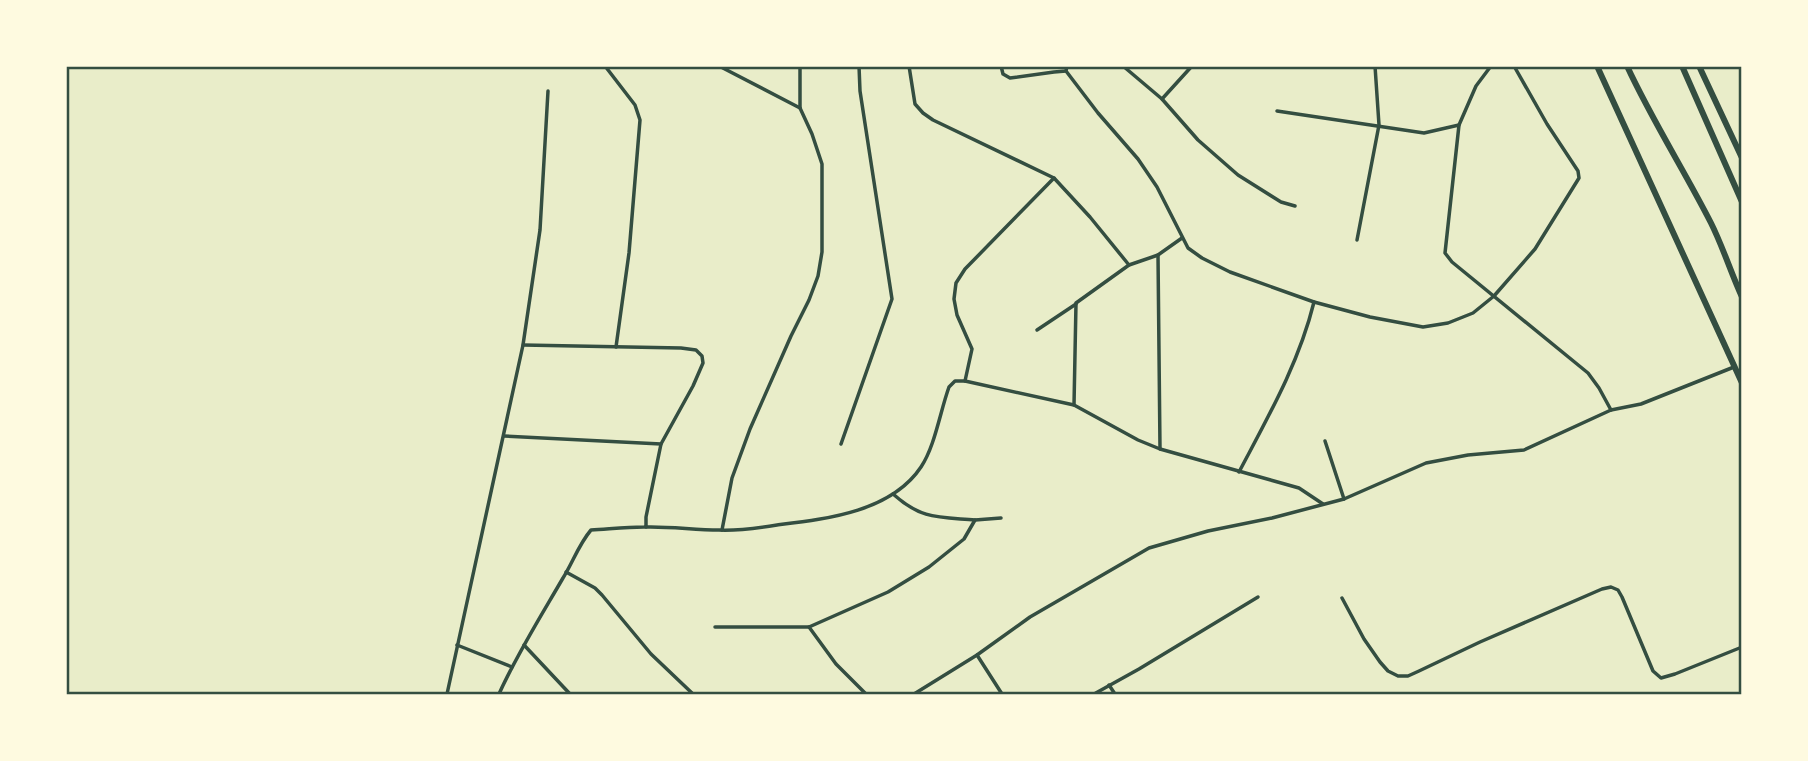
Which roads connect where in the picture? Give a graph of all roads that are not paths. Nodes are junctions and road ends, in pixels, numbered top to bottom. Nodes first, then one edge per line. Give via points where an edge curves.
1 (605, 66) edge
2 (719, 66) edge
3 (800, 66) edge
4 (859, 66) edge
5 (909, 66) edge
6 (1123, 66) edge
7 (1192, 66) edge
8 (1375, 66) edge
9 (1491, 66) edge
10 (1514, 66) edge
11 (1597, 66) edge
12 (1627, 66) edge
13 (1682, 66) edge
14 (1699, 66) edge
15 (1002, 67) edge
16 (1067, 69) edge
17 (548, 91) dead end
18 (1162, 99) junction
19 (800, 108) junction
20 (1278, 111) dead end
21 (1379, 125) junction
22 (1459, 125) junction
23 (1741, 158) edge
24 (1054, 177) junction
25 (1741, 202) edge
26 (1295, 206) dead end
27 (1182, 239) junction
28 (1357, 240) dead end
29 (1158, 255) junction
30 (1129, 265) junction
31 (1494, 296) junction
32 (1741, 297) edge
33 (1314, 302) junction
34 (1076, 303) junction
35 (1037, 330) dead end
36 (523, 345) junction
37 (616, 347) junction
38 (1734, 367) junction
39 (965, 381) junction
40 (1741, 383) edge
41 (1074, 405) junction
42 (1611, 410) junction
43 (505, 436) junction
44 (1325, 441) dead end
45 (662, 444) junction
46 (841, 444) dead end
47 (1160, 449) junction
48 (1239, 472) junction
49 (894, 494) junction
50 (1344, 499) junction
51 (1323, 504) junction
52 (1001, 518) dead end
53 (975, 520) junction
54 (646, 527) junction
55 (722, 530) junction
56 (566, 572) junction
57 (1258, 597) dead end
58 (1342, 598) dead end
59 (808, 626) junction
60 (715, 627) dead end
61 (457, 645) junction
62 (524, 645) junction
63 (1741, 647) edge
64 (978, 655) junction
65 (512, 667) junction
66 (1109, 685) junction
67 (447, 695) edge
68 (499, 695) edge
69 (570, 695) edge
70 (693, 695) edge
71 (866, 695) edge
72 (914, 695) edge
73 (1002, 695) edge
74 (1094, 695) edge
75 (1115, 695) edge

1 - 37 street via 635,105 640,120
2 - 19 street
3 - 19 street
4 - 46 street via 892,299
5 - 24 street via 915,104 923,113
6 - 18 street
7 - 18 street
8 - 21 street
9 - 22 street via 1476,86
10 - 31 street via 1579,178 1535,248
11 - 38 main road
12 - 32 main road via 1713,226
13 - 25 main road
14 - 23 main road
15 - 16 street via 1004,76 1010,78
16 - 27 street via 1157,187
17 - 36 street via 540,230
18 - 26 street via 1198,140 1238,175
19 - 55 street via 822,164 818,276 750,429 732,478
20 - 21 street
21 - 22 street via 1424,133
21 - 28 street
22 - 31 street via 1445,253
24 - 30 street
24 - 39 street via 956,283 957,316 972,349
27 - 29 street
27 - 33 street via 1214,265
29 - 30 street
29 - 47 street
30 - 34 street
31 - 33 street via 1474,313 1423,327
31 - 42 street via 1588,373
33 - 48 street via 1282,391
34 - 35 street
34 - 41 street
36 - 37 street
36 - 43 street
37 - 45 street via 681,348 702,356 693,386
38 - 40 main road
38 - 42 street via 1641,404
39 - 41 street
39 - 49 street via 955,381 949,387 922,466
41 - 47 street
42 - 50 street via 1524,450 1426,463
43 - 45 street
43 - 61 street
44 - 50 street
45 - 54 street
47 - 48 street
48 - 51 street via 1299,488
49 - 53 street via 906,506 925,514
49 - 55 street via 835,517
50 - 51 street
51 - 64 street via 1149,548 1030,617
52 - 53 street
53 - 59 street via 961,542 919,573 888,592
54 - 55 street
54 - 56 street via 591,530
56 - 62 street
56 - 70 street via 595,588 650,654
57 - 66 street
58 - 63 street via 1380,662 1398,676 1408,676 1611,587 1622,597 1653,671 1661,678
59 - 60 street
59 - 71 street
61 - 65 street
61 - 67 street
62 - 65 street
62 - 69 street
64 - 72 street
64 - 73 street
65 - 68 street
66 - 74 street
66 - 75 street

